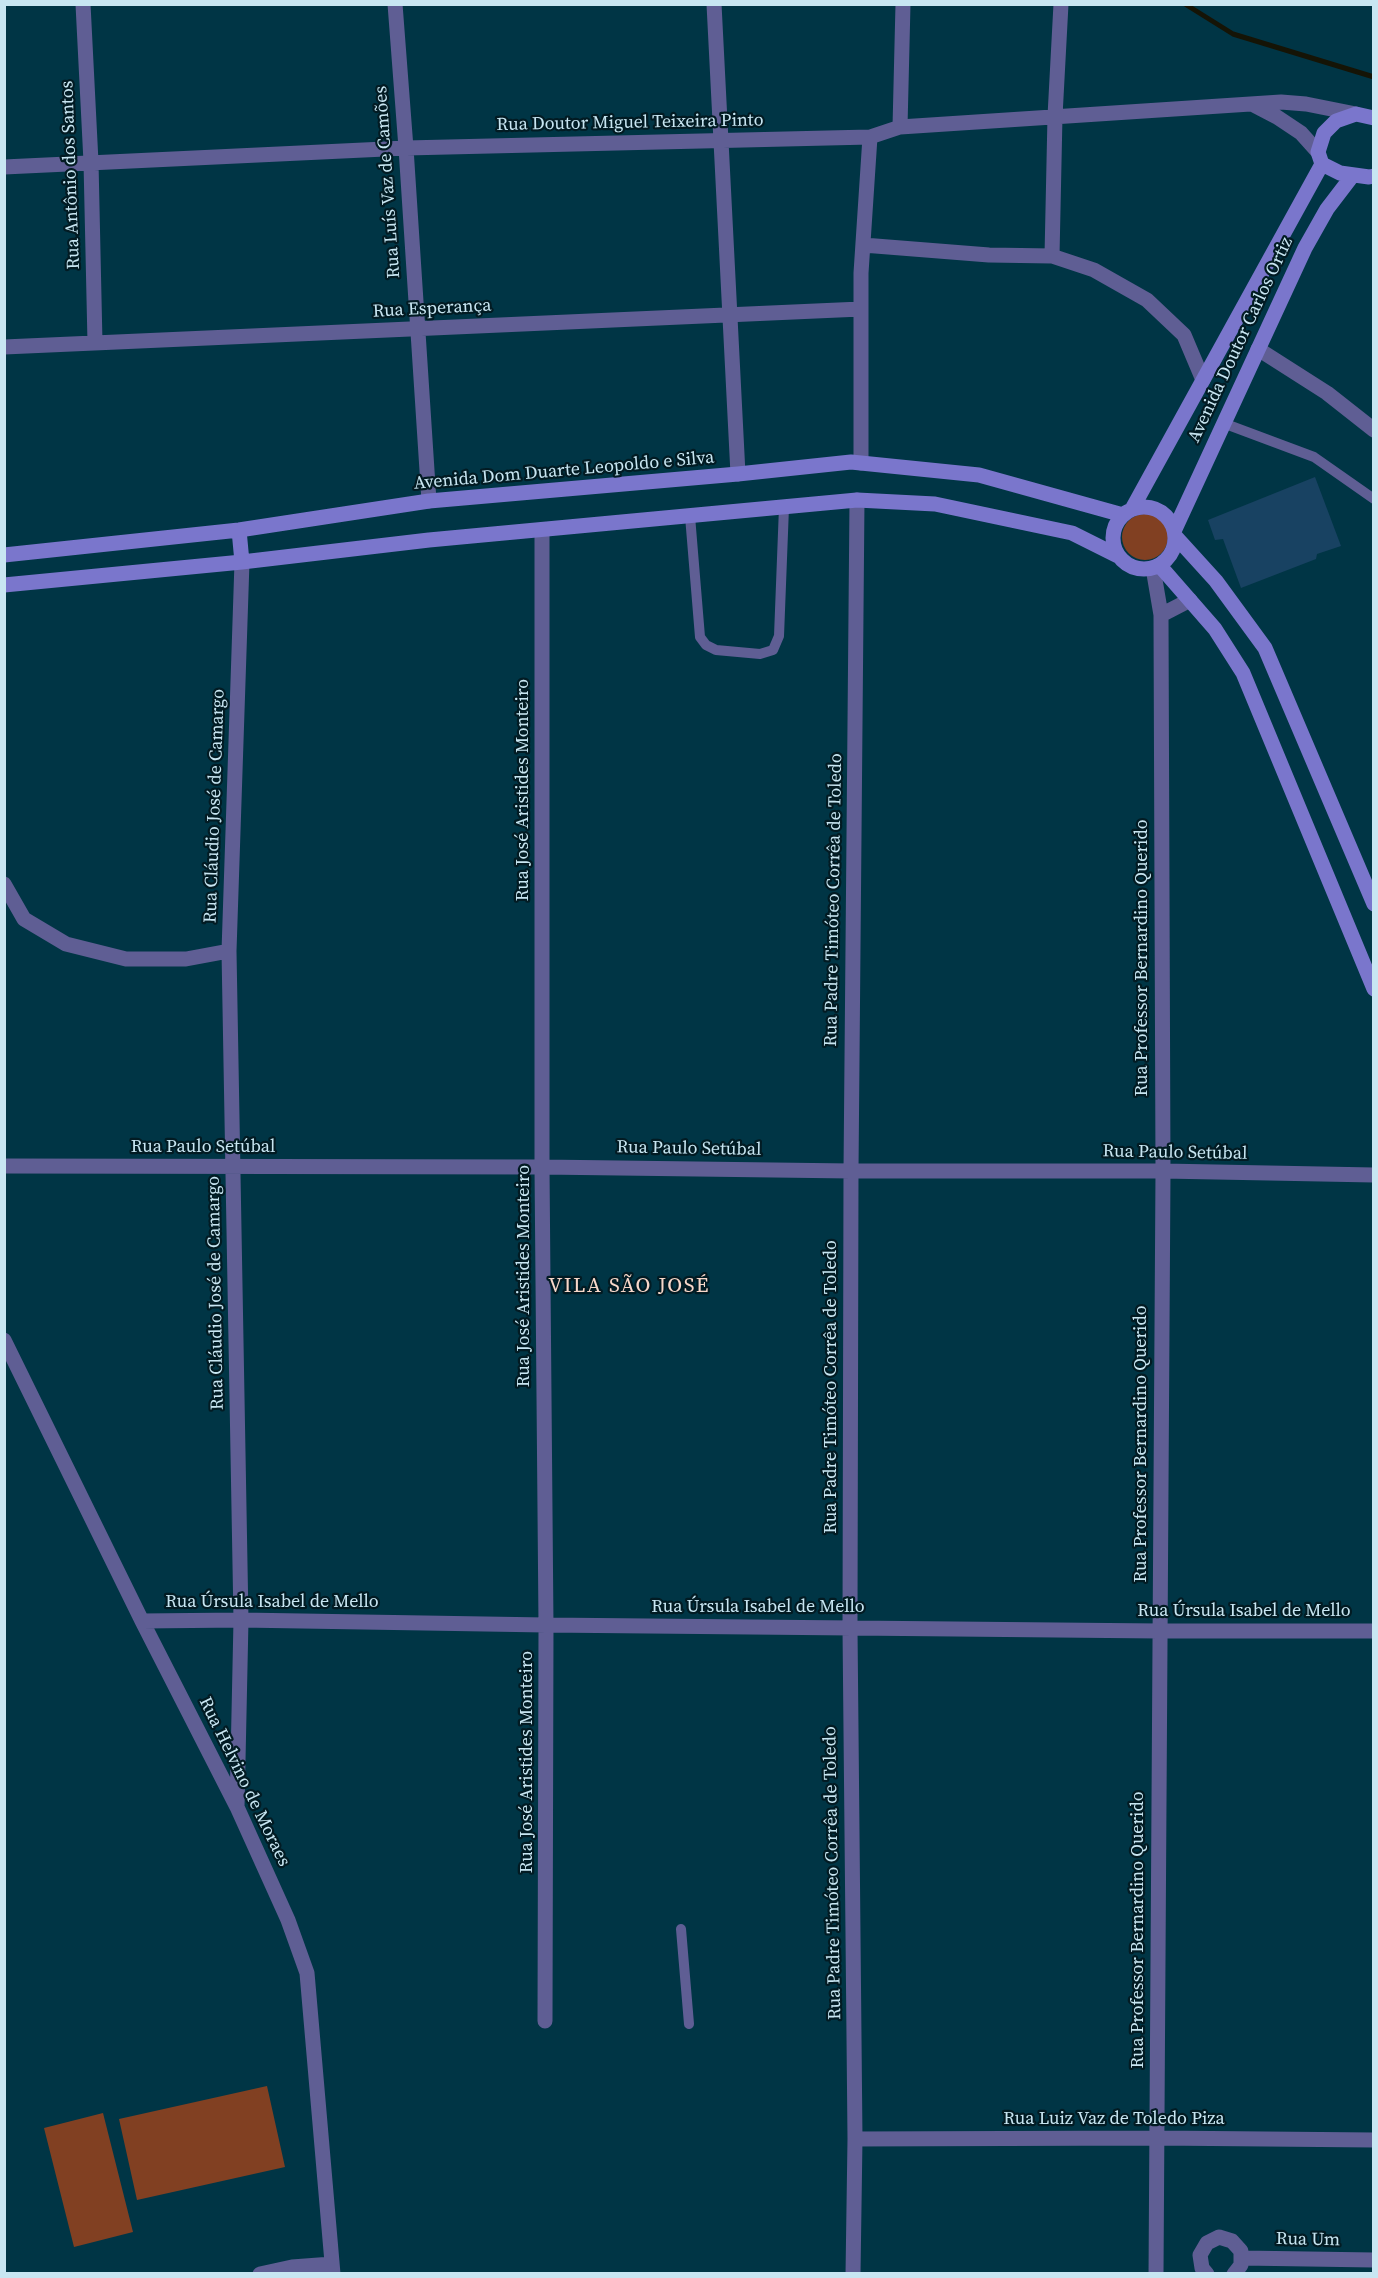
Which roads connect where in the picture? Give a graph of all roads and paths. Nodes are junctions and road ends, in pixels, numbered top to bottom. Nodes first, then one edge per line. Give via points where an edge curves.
1 (83, 4) edge
2 (395, 4) edge
3 (714, 4) edge
4 (903, 4) edge
5 (1061, 4) edge
6 (1254, 105) junction
7 (1356, 114) junction
8 (1055, 116) junction
9 (1374, 118) edge
10 (900, 127) junction
11 (870, 137) junction
12 (722, 140) junction
13 (406, 148) junction
14 (1320, 158) junction
15 (92, 162) junction
16 (4, 167) edge
17 (1353, 175) junction
18 (1372, 177) edge
19 (863, 245) junction
20 (1052, 256) junction
21 (861, 309) junction
22 (732, 315) junction
23 (418, 329) junction
24 (95, 343) junction
25 (4, 347) edge
26 (1258, 349) junction
27 (1203, 380) junction
28 (1223, 423) junction
29 (1374, 430) edge
30 (861, 462) junction
31 (738, 474) junction
32 (1374, 499) edge
33 (857, 500) junction
34 (429, 501) junction
35 (784, 507) junction
36 (1128, 512) junction
37 (690, 516) junction
38 (238, 530) junction
39 (542, 531) junction
40 (1175, 532) junction
41 (4, 555) edge
42 (1118, 556) junction
43 (242, 562) junction
44 (1156, 567) junction
45 (4, 585) edge
46 (1190, 600) junction
47 (1161, 615) junction
48 (4, 884) edge
49 (1374, 904) edge
50 (229, 951) junction
51 (1374, 989) edge
52 (4, 1166) edge
53 (234, 1167) junction
54 (542, 1167) junction
55 (851, 1171) junction
56 (1163, 1171) junction
57 (1374, 1175) edge
58 (4, 1340) edge
59 (241, 1620) junction
60 (142, 1621) junction
61 (546, 1625) junction
62 (850, 1628) junction
63 (1159, 1631) junction
64 (1374, 1631) edge
65 (237, 1807) junction
66 (681, 1929) dead end
67 (545, 2021) dead end
68 (689, 2024) dead end
69 (1157, 2138) junction
70 (855, 2139) junction
71 (1374, 2140) edge
72 (1242, 2258) junction
73 (1374, 2260) edge
74 (332, 2269) edge
75 (260, 2274) edge
76 (853, 2274) edge
77 (1156, 2274) edge
78 (1207, 2274) edge
79 (1234, 2274) edge

1 - 15 street, Rua Antônio dos Santos
2 - 13 street, Rua Luís Vaz de Camões
3 - 12 street
4 - 10 street
5 - 8 street
6 - 7 street, Rua Doutor Miguel Teixeira Pinto via 1306,104
6 - 8 street, Rua Doutor Miguel Teixeira Pinto
6 - 14 street via 1301,133
7 - 9 main road
7 - 14 main road, Avenida Doutor Carlos Ortiz via 1336,121 1324,133
8 - 10 street, Rua Doutor Miguel Teixeira Pinto
8 - 20 street
10 - 11 street, Rua Doutor Miguel Teixeira Pinto
11 - 12 street, Rua Doutor Miguel Teixeira Pinto
11 - 19 street
12 - 13 street, Rua Doutor Miguel Teixeira Pinto
12 - 22 street
13 - 15 street, Rua Doutor Miguel Teixeira Pinto
13 - 23 street, Rua Luís Vaz de Camões
14 - 17 main road via 1340,172
14 - 27 main road, Avenida Doutor Carlos Ortiz
15 - 16 street, Rua Doutor Miguel Teixeira Pinto
15 - 24 street, Rua Antônio dos Santos
17 - 18 main road
17 - 26 main road, Avenida Doutor Carlos Ortiz via 1327,209 1305,248
19 - 20 street
19 - 21 street
20 - 27 street via 1094,270 1147,300 1184,334
21 - 22 street, Rua Esperança
21 - 30 street
22 - 23 street, Rua Esperança
22 - 31 street
23 - 24 street, Rua Esperança
23 - 34 street, Rua Luís Vaz de Camões
24 - 25 street, Rua Esperança
26 - 28 main road, Avenida Doutor Carlos Ortiz
26 - 29 street via 1328,393
27 - 36 main road, Avenida Doutor Carlos Ortiz
28 - 32 lane via 1314,457
28 - 40 main road, Avenida Doutor Carlos Ortiz
30 - 31 main road, Avenida Dom Duarte Leopoldo e Silva
30 - 36 main road, Avenida Dom Duarte Leopoldo e Silva via 979,475
31 - 34 main road, Avenida Dom Duarte Leopoldo e Silva
33 - 35 main road
33 - 42 main road via 935,504 1072,532
33 - 55 street, Rua Padre Timóteo Corrêa de Toledo
34 - 38 main road, Avenida Dom Duarte Leopoldo e Silva
35 - 37 main road
35 - 37 lane via 779,636 773,650 760,654 716,650 700,637
36 - 40 main road via 1153,507 1170,519
36 - 42 main road via 1113,530
37 - 39 main road
38 - 41 main road, Avenida Dom Duarte Leopoldo e Silva
38 - 43 main road
39 - 43 main road
39 - 54 street, Rua José Aristides Monteiro
40 - 44 main road via 1173,551
40 - 49 main road via 1265,648
42 - 44 main road via 1139,569
43 - 45 main road
43 - 50 street, Rua Cláudio José de Camargo
44 - 46 main road
44 - 47 street, Rua Professor Bernardino Querido
46 - 47 street
46 - 51 main road via 1215,629 1243,673
47 - 56 street, Rua Professor Bernardino Querido
48 - 50 street via 24,919 66,944 126,959 186,959
50 - 53 street, Rua Cláudio José de Camargo
52 - 53 street, Rua Paulo Setúbal
53 - 54 street, Rua Paulo Setúbal
53 - 59 street, Rua Cláudio José de Camargo
54 - 55 street, Rua Paulo Setúbal
54 - 61 street, Rua José Aristides Monteiro
55 - 56 street, Rua Paulo Setúbal
55 - 62 street, Rua Padre Timóteo Corrêa de Toledo
56 - 57 street, Rua Paulo Setúbal
56 - 63 street, Rua Professor Bernardino Querido
58 - 60 street, Rua Helvino de Moraes
59 - 60 street, Rua Úrsula Isabel de Mello
59 - 61 street, Rua Úrsula Isabel de Mello
59 - 65 street, Rua Cláudio José de Camargo
60 - 65 street, Rua Helvino de Moraes
61 - 62 street, Rua Úrsula Isabel de Mello
61 - 67 street, Rua José Aristides Monteiro
62 - 63 street, Rua Úrsula Isabel de Mello
62 - 70 street, Rua Padre Timóteo Corrêa de Toledo
63 - 64 street, Rua Úrsula Isabel de Mello
63 - 69 street, Rua Professor Bernardino Querido
65 - 74 street, Rua Helvino de Moraes via 288,1920 307,1973
66 - 68 lane
69 - 70 street, Rua Luiz Vaz de Toledo Piza
69 - 71 street, Rua Luiz Vaz de Toledo Piza
69 - 77 street, Rua Professor Bernardino Querido
70 - 76 street, Rua Padre Timóteo Corrêa de Toledo
72 - 73 street, Rua Um
72 - 78 street via 1232,2241 1212,2239 1200,2254
72 - 79 street
74 - 75 street via 292,2267

